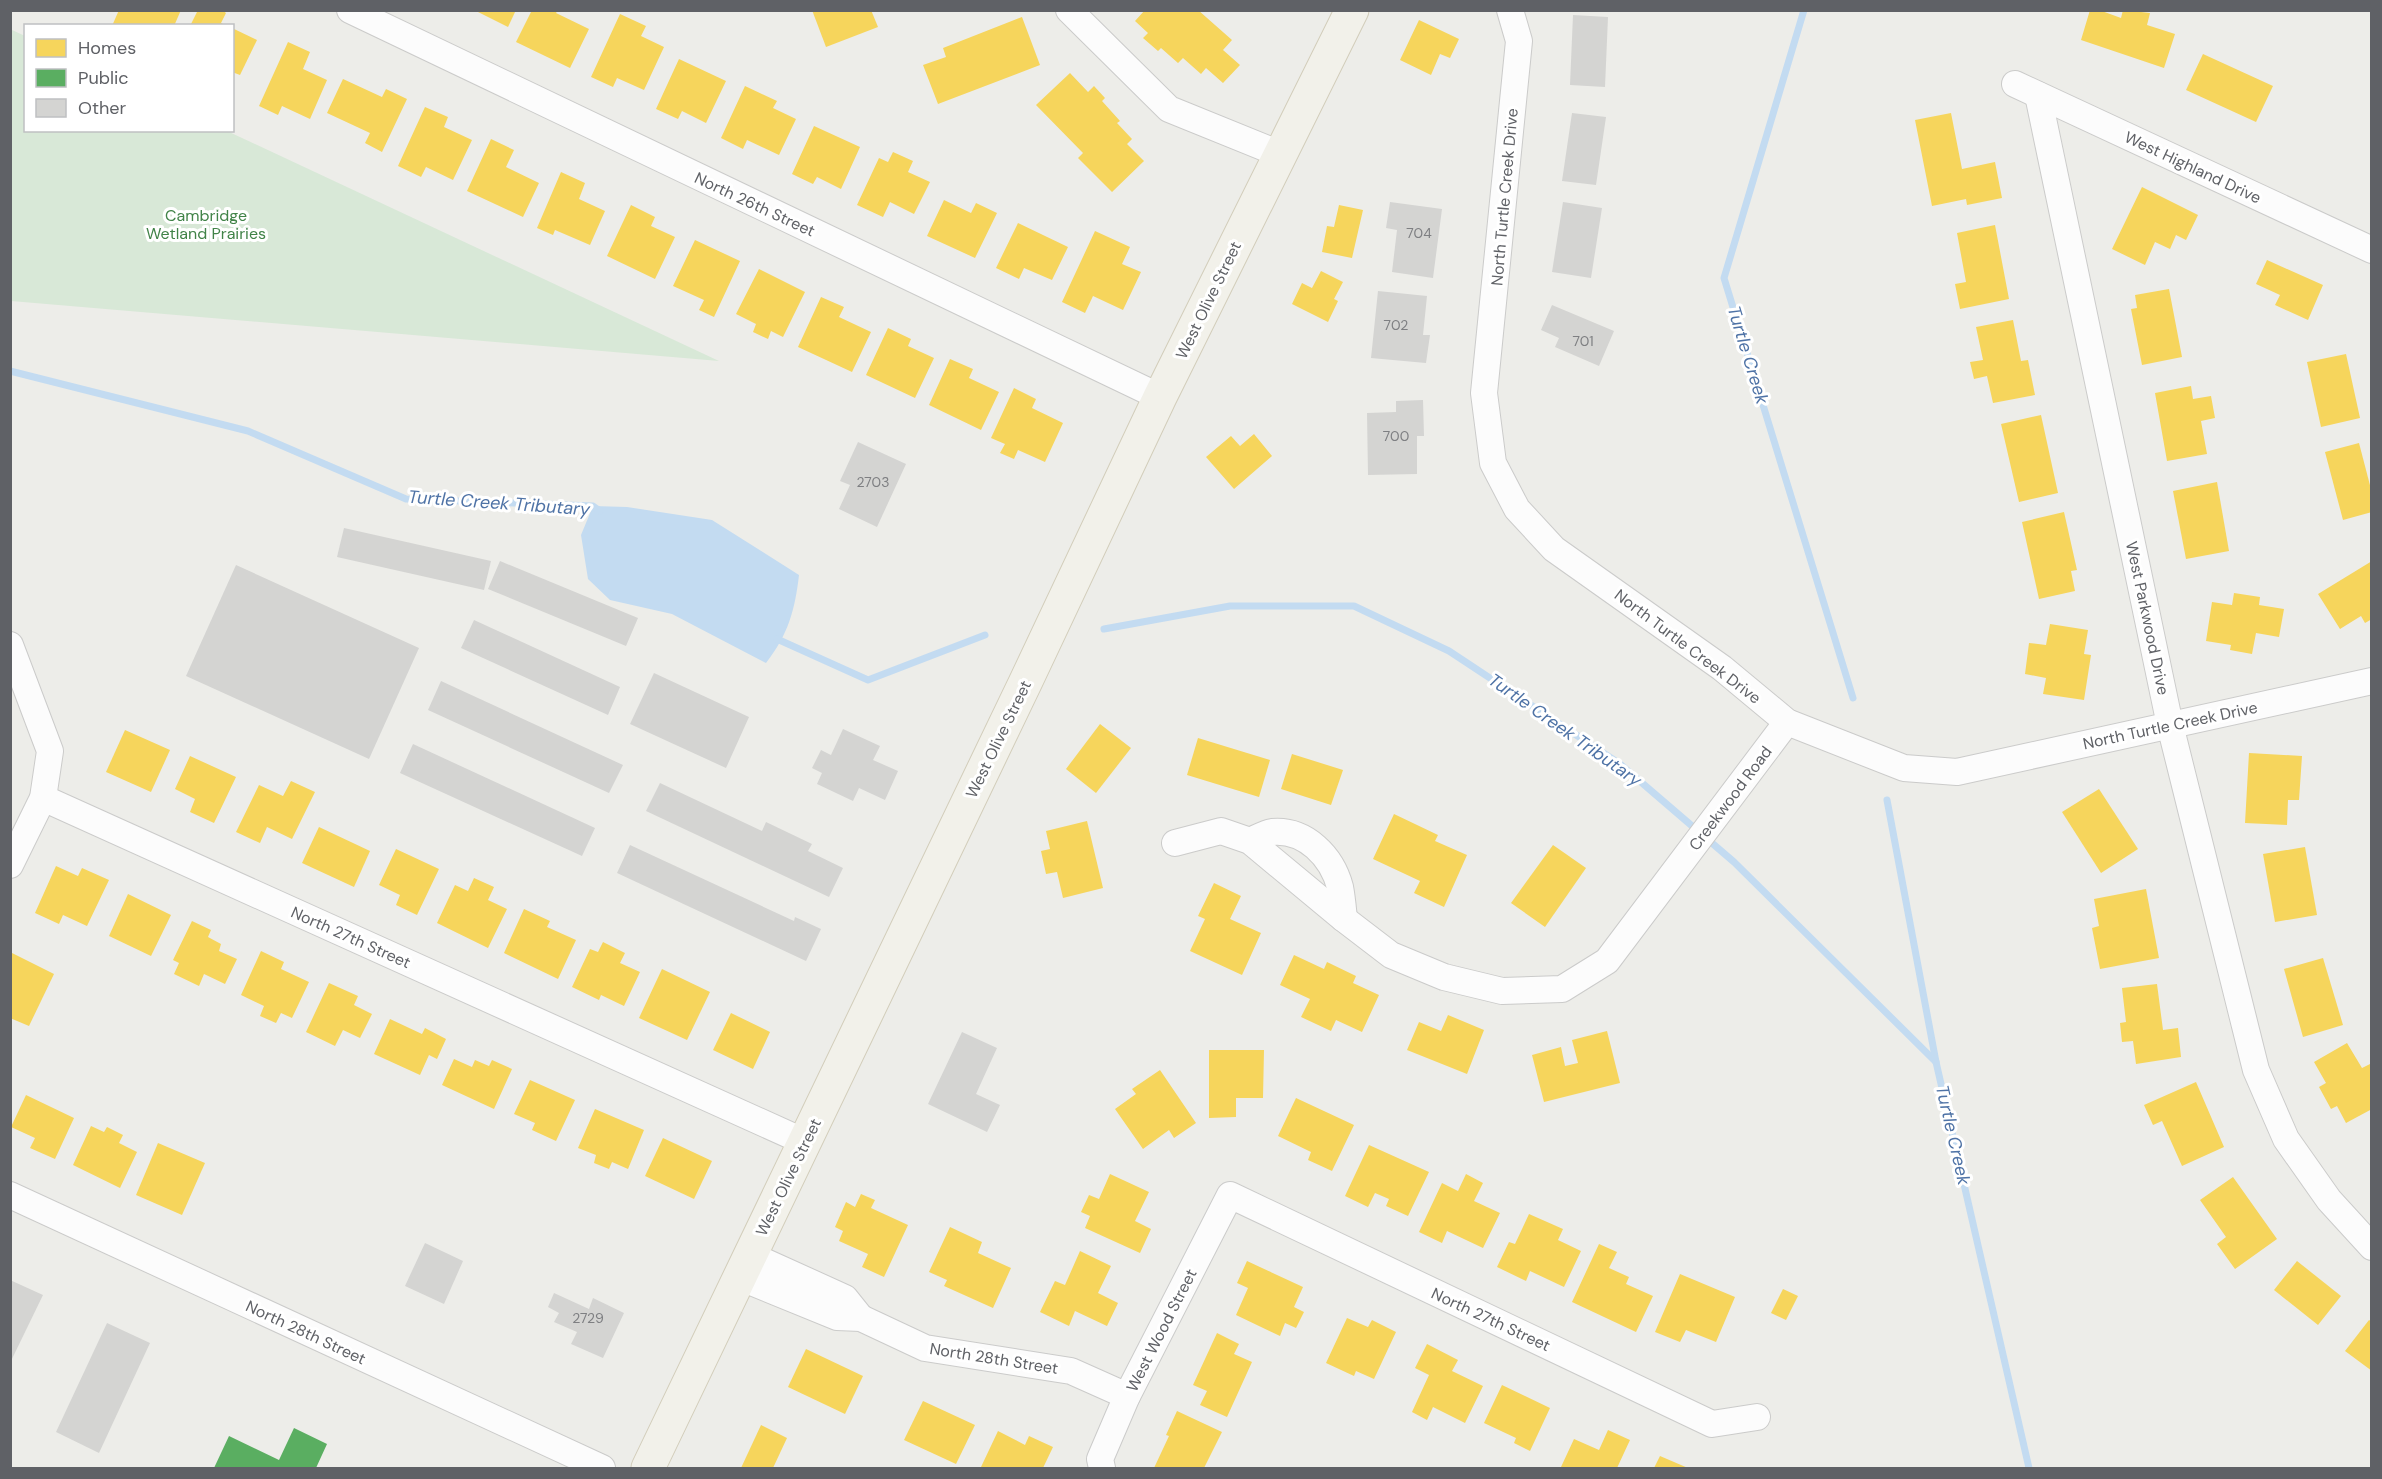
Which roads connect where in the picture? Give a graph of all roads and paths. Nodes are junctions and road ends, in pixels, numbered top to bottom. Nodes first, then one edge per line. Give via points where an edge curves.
1 (350, 10) edge
2 (1069, 10) edge
3 (1352, 10) edge
4 (1510, 10) edge
5 (2014, 84) dead end
6 (2038, 95) junction
7 (1280, 154) junction
8 (2372, 250) edge
9 (1160, 397) junction
10 (10, 645) edge
11 (2372, 681) edge
12 (1787, 722) junction
13 (2170, 725) junction
14 (43, 798) junction
15 (1250, 841) junction
16 (1174, 843) dead end
17 (10, 865) edge
18 (1344, 920) junction
19 (805, 1142) junction
20 (1230, 1194) joint
21 (10, 1195) edge
22 (2372, 1246) edge
23 (745, 1266) junction
24 (1127, 1396) junction
25 (1757, 1417) dead end
26 (602, 1468) edge
27 (648, 1468) edge
28 (1102, 1468) edge

1 - 9 street, North 26th Street
2 - 7 street via 1169,109
3 - 7 main road, West Olive Street
4 - 12 street, North Turtle Creek Drive via 1519,41 1484,393 1493,463 1517,509 1554,549 1722,668
5 - 6 street, West Highland Drive
6 - 8 street, West Highland Drive
6 - 13 street, West Parkwood Drive
7 - 9 main road, West Olive Street
9 - 19 main road, West Olive Street
10 - 14 street via 50,751
11 - 13 street, North Turtle Creek Drive
12 - 13 street, North Turtle Creek Drive via 1904,768 1957,772
12 - 18 street, Creekwood Road via 1607,961 1562,988 1503,991 1444,977 1391,955
13 - 22 street, West Parkwood Drive via 2256,1070 2286,1138 2329,1200
14 - 17 street
14 - 19 street, North 27th Street
15 - 16 street via 1221,831
15 - 18 street, Creekwood Road
15 - 18 street via 1271,832 1293,834 1311,843 1329,861 1340,886
19 - 23 main road, West Olive Street
20 - 24 street, West Wood Street
20 - 25 street, North 27th Street via 1712,1424
21 - 26 street, North 28th Street
23 - 24 street, North 28th Street via 837,1317 861,1318 925,1348 1071,1371
23 - 27 main road, West Olive Street
24 - 28 street, West Wood Street via 1100,1459

